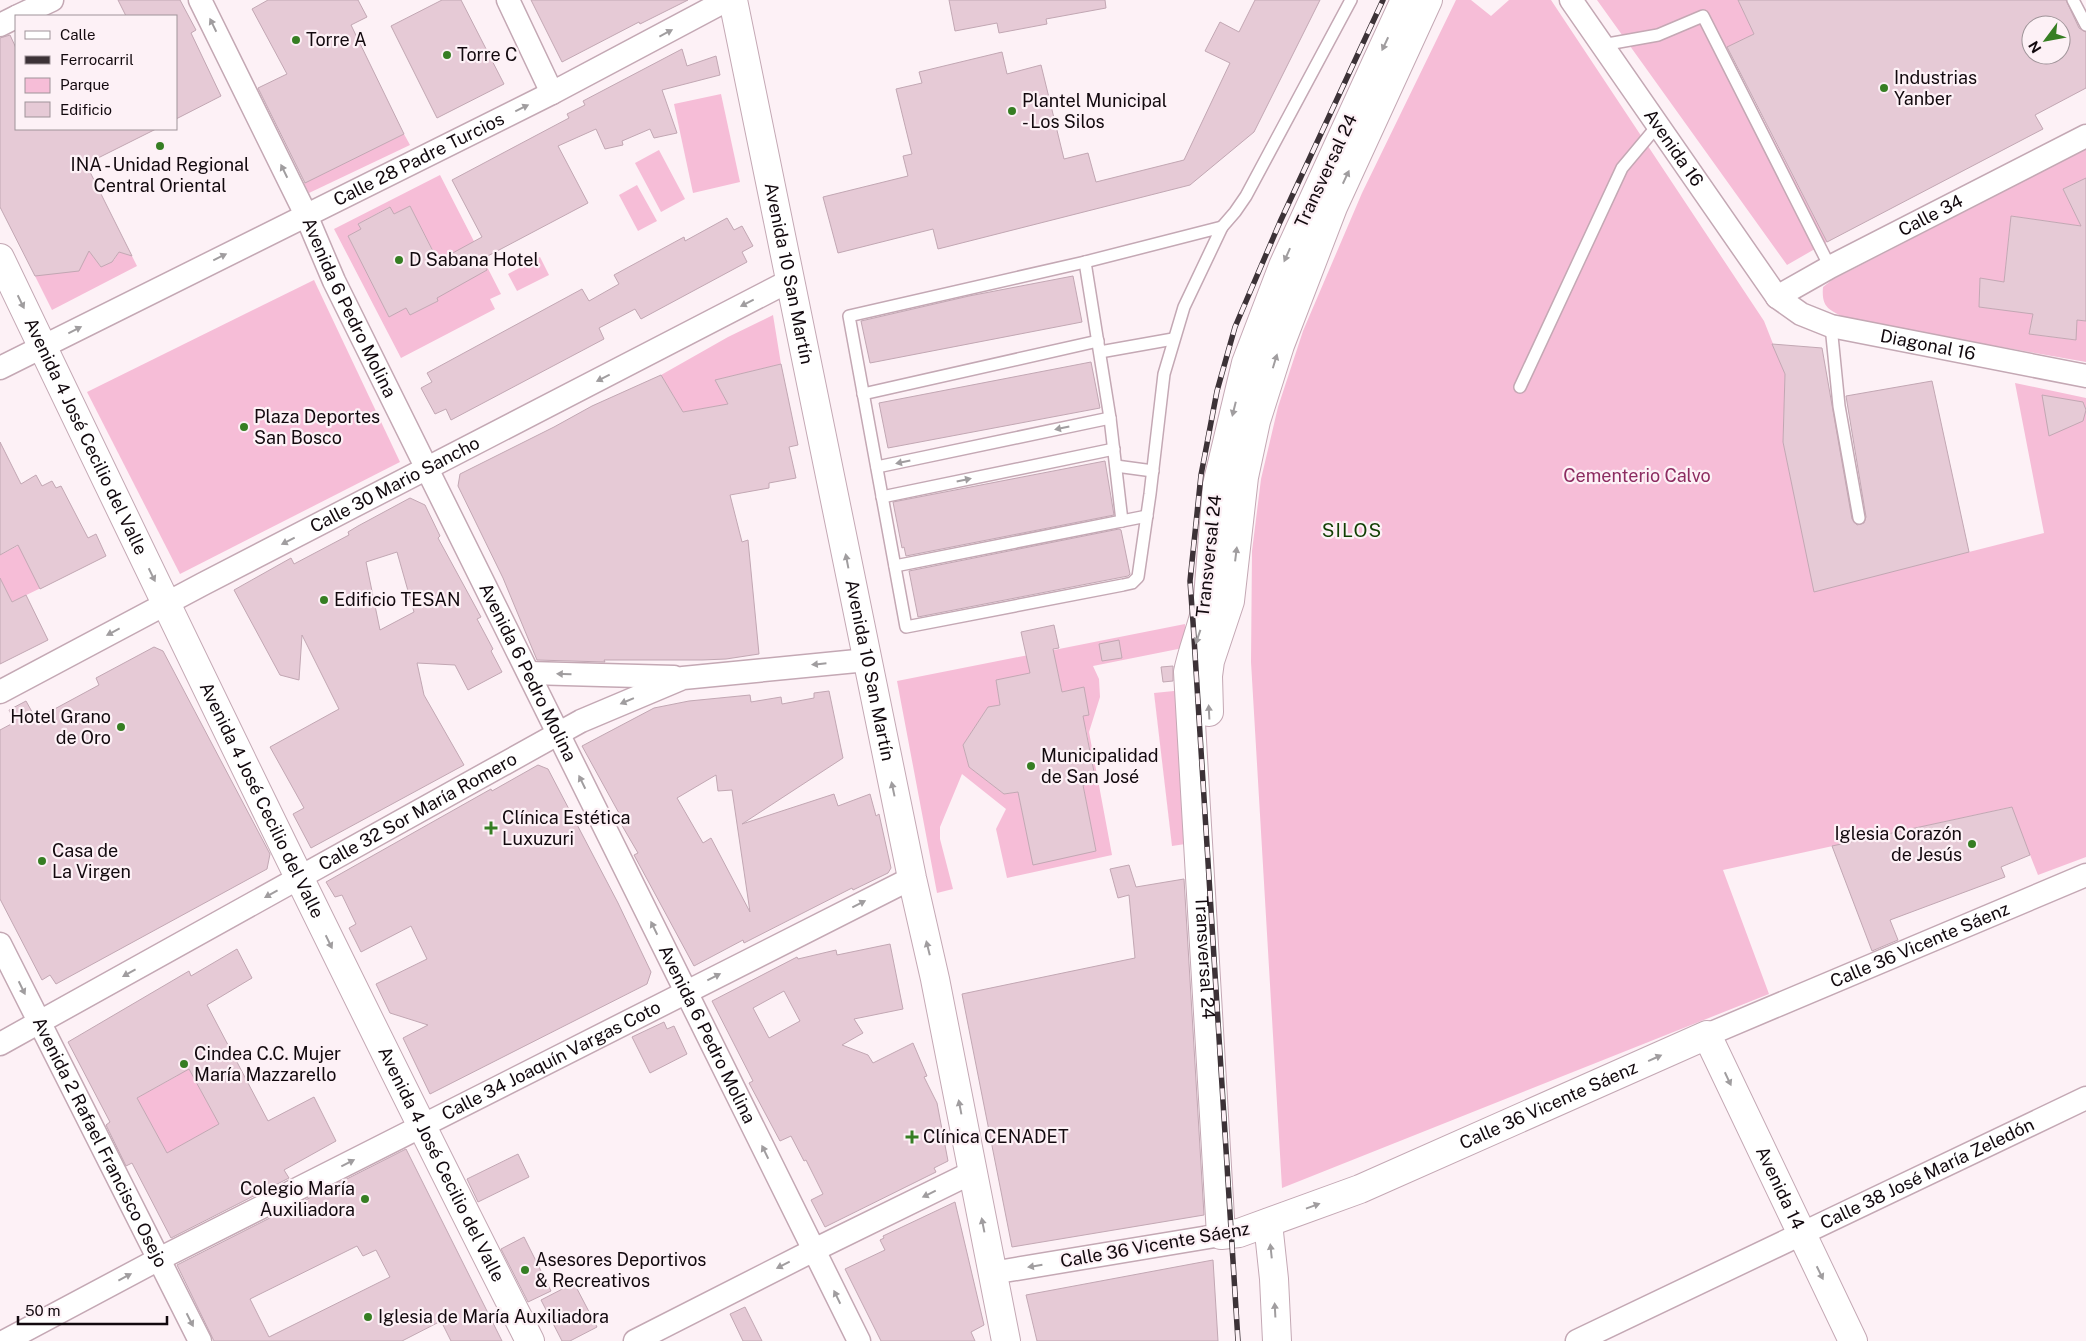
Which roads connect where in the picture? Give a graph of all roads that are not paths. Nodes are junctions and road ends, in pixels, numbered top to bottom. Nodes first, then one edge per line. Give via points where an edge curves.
1 (52, 0) edge
2 (200, 0) edge
3 (508, 0) edge
4 (727, 0) edge
5 (733, 0) edge
6 (1351, 0) edge
7 (1422, 0) edge
8 (1571, 0) edge
9 (2073, 0) edge
10 (21, 15) edge
11 (15, 18) edge
12 (0, 25) edge
13 (2086, 25) edge
14 (1602, 45) junction
15 (552, 93) junction
16 (1658, 125) junction
17 (2086, 136) edge
18 (306, 215) junction
19 (1222, 227) junction
20 (0, 258) edge
21 (1085, 262) junction
22 (1830, 267) junction
23 (791, 280) junction
24 (1777, 297) junction
25 (1831, 326) junction
26 (1173, 339) junction
27 (42, 346) junction
28 (1099, 347) junction
29 (0, 368) edge
30 (2086, 376) edge
31 (1520, 387) dead end
32 (863, 394) junction
33 (1110, 418) junction
34 (1114, 449) junction
35 (1116, 466) junction
36 (877, 467) junction
37 (428, 469) junction
38 (1152, 471) junction
39 (882, 496) junction
40 (1147, 516) junction
41 (1860, 518) dead end
42 (1122, 521) junction
43 (896, 566) junction
44 (166, 604) junction
45 (867, 660) junction
46 (529, 672) junction
47 (683, 678) junction
48 (0, 692) edge
49 (558, 735) junction
50 (2086, 875) edge
51 (912, 878) junction
52 (298, 879) junction
53 (0, 944) edge
54 (685, 992) junction
55 (39, 1022) junction
56 (1707, 1035) junction
57 (0, 1044) edge
58 (2086, 1098) edge
59 (421, 1126) junction
60 (973, 1172) junction
61 (1268, 1223) junction
62 (1230, 1234) junction
63 (1802, 1234) junction
64 (814, 1250) junction
65 (159, 1260) junction
66 (992, 1273) junction
67 (5, 1341) edge
68 (200, 1341) edge
69 (530, 1341) edge
70 (635, 1341) edge
71 (859, 1341) edge
72 (1006, 1341) edge
73 (1277, 1341) edge
74 (1577, 1341) edge
75 (1853, 1341) edge

1 - 10 street
18 -> 2 street, Avenida 6 Pedro Molina
3 - 15 street
15 -> 4 street, Calle 28 Padre Turcios
5 - 23 street, Avenida 10 San Martín
6 - 19 lane via 1246,196
7 - 62 street, Transversal 24 via 1323,202 1273,290 1246,363 1217,485 1208,598 1188,672
8 - 14 street, Avenida 16
9 - 13 lane
11 - 12 street
14 - 16 street, Avenida 16
14 - 22 lane via 1658,35 1703,16
18 -> 15 street, Calle 28 Padre Turcios
16 - 24 street, Avenida 16
16 - 31 lane via 1622,168
17 - 22 street, Calle 34
27 -> 18 street, Calle 28 Padre Turcios
18 - 37 street, Avenida 6 Pedro Molina via 334,281
19 - 21 lane
19 - 26 lane via 1184,307
20 -> 27 street, Avenida 4 José Cecilio del Valle
21 - 28 lane
21 - 32 lane via 849,316
22 - 24 street, Calle 34
23 -> 37 street, Calle 30 Mario Sancho
45 -> 23 street, Avenida 10 San Martín
24 - 25 street, Diagonal 16 via 1801,314
25 - 30 street, Diagonal 16
25 - 41 lane via 1839,406
26 - 28 lane
26 - 38 lane via 1163,383
27 - 29 street, Calle 28 Padre Turcios
27 -> 44 street, Avenida 4 José Cecilio del Valle
28 - 32 lane
28 - 33 lane
32 - 36 lane
33 - 34 lane
33 -> 36 lane
34 - 35 lane
39 -> 34 lane
35 - 38 lane
35 - 42 lane
36 - 39 lane
37 -> 44 street, Calle 30 Mario Sancho
37 - 46 street, Avenida 6 Pedro Molina
38 - 40 lane
39 - 43 lane
40 - 42 lane
40 - 43 lane via 1138,577 1123,585 906,627
42 - 43 lane
44 -> 48 street, Calle 30 Mario Sancho
44 - 52 street, Avenida 4 José Cecilio del Valle
45 -> 47 street, Calle 32 Sor María Romero
51 -> 45 street, Avenida 10 San Martín
47 -> 46 street, Calle 32 Sor María Romero
46 - 49 street, Avenida 6 Pedro Molina
47 -> 49 street, Calle 32 Sor María Romero
49 - 52 street, Calle 32 Sor María Romero
54 -> 49 street, Avenida 6 Pedro Molina
50 - 56 street, Calle 36 Vicente Sáenz
54 -> 51 street, Calle 34 Joaquín Vargas Coto
60 -> 51 street, Avenida 10 San Martín
52 -> 55 street, Calle 32 Sor María Romero
52 -> 59 street, Avenida 4 José Cecilio del Valle
53 -> 55 street, Avenida 2 Rafael Francisco Osejo
54 - 59 street, Calle 34 Joaquín Vargas Coto
64 -> 54 street, Avenida 6 Pedro Molina
55 - 57 street, Calle 32 Sor María Romero
55 - 65 street, Avenida 2 Rafael Francisco Osejo
61 -> 56 street, Calle 36 Vicente Sáenz via 1360,1189
56 -> 63 street, Avenida 14
58 - 63 street, Calle 38 José María Zeledón
65 -> 59 street, Calle 34 Joaquín Vargas Coto
59 - 69 street, Avenida 4 José Cecilio del Valle
60 -> 64 street
66 -> 60 street, Avenida 10 San Martín
61 - 62 street, Calle 36 Vicente Sáenz
73 -> 61 street
62 -> 66 street, Calle 36 Vicente Sáenz
63 - 74 street, Calle 38 José María Zeledón
63 -> 75 street, Avenida 14
64 -> 70 street
71 -> 64 street, Avenida 6 Pedro Molina
67 -> 65 street, Calle 34 Joaquín Vargas Coto
65 -> 68 street, Avenida 2 Rafael Francisco Osejo
66 - 72 street, Avenida 10 San Martín

